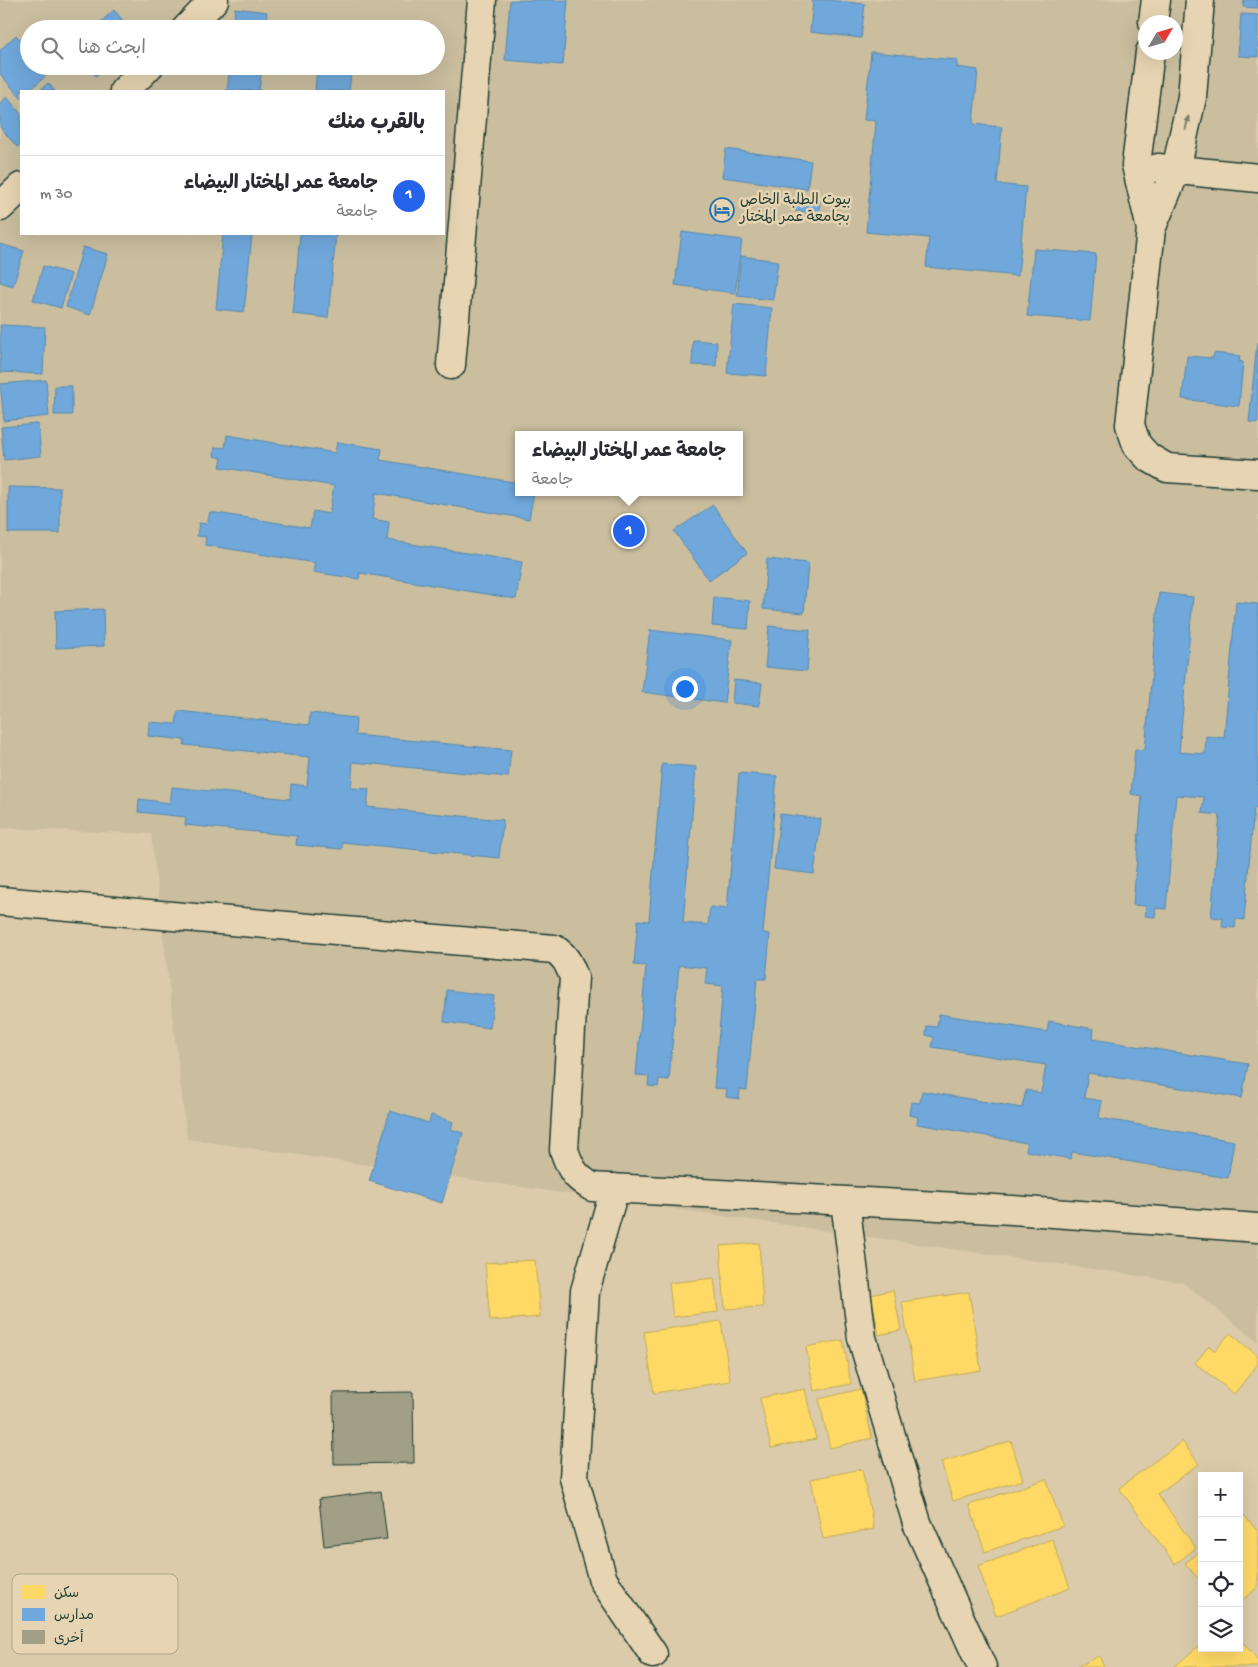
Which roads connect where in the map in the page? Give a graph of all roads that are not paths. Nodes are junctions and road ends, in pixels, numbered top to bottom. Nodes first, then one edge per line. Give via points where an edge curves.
1 (214, 0) edge
2 (482, 0) edge
3 (1156, 0) edge
4 (1200, 0) edge
5 (1154, 15) edge
6 (195, 20) edge
7 (1149, 60) edge
8 (140, 75) edge
9 (125, 90) edge
10 (1136, 165) junction
11 (1176, 170) junction
12 (1258, 178) edge
13 (20, 188) edge
14 (0, 207) edge
15 (1151, 229) junction
16 (451, 366) dead end
17 (1258, 474) edge
18 (0, 901) edge
19 (615, 1188) junction
20 (845, 1201) junction
21 (1258, 1228) edge
22 (653, 1654) dead end
23 (982, 1667) edge

1 - 6 street
2 - 16 street
3 - 5 street
11 -> 4 street via 1192,97
7 - 10 street
8 - 9 street
10 - 11 street
10 - 15 street
11 - 12 street
11 - 15 street
13 - 14 street
15 - 17 street via 1130,425 1136,445 1167,468
18 - 19 street via 554,949 562,954 574,977 564,1150 570,1168 578,1178 592,1187
19 - 20 street
19 - 22 street via 585,1291 574,1478 603,1580
20 - 21 street
20 - 23 street via 862,1338 917,1524

